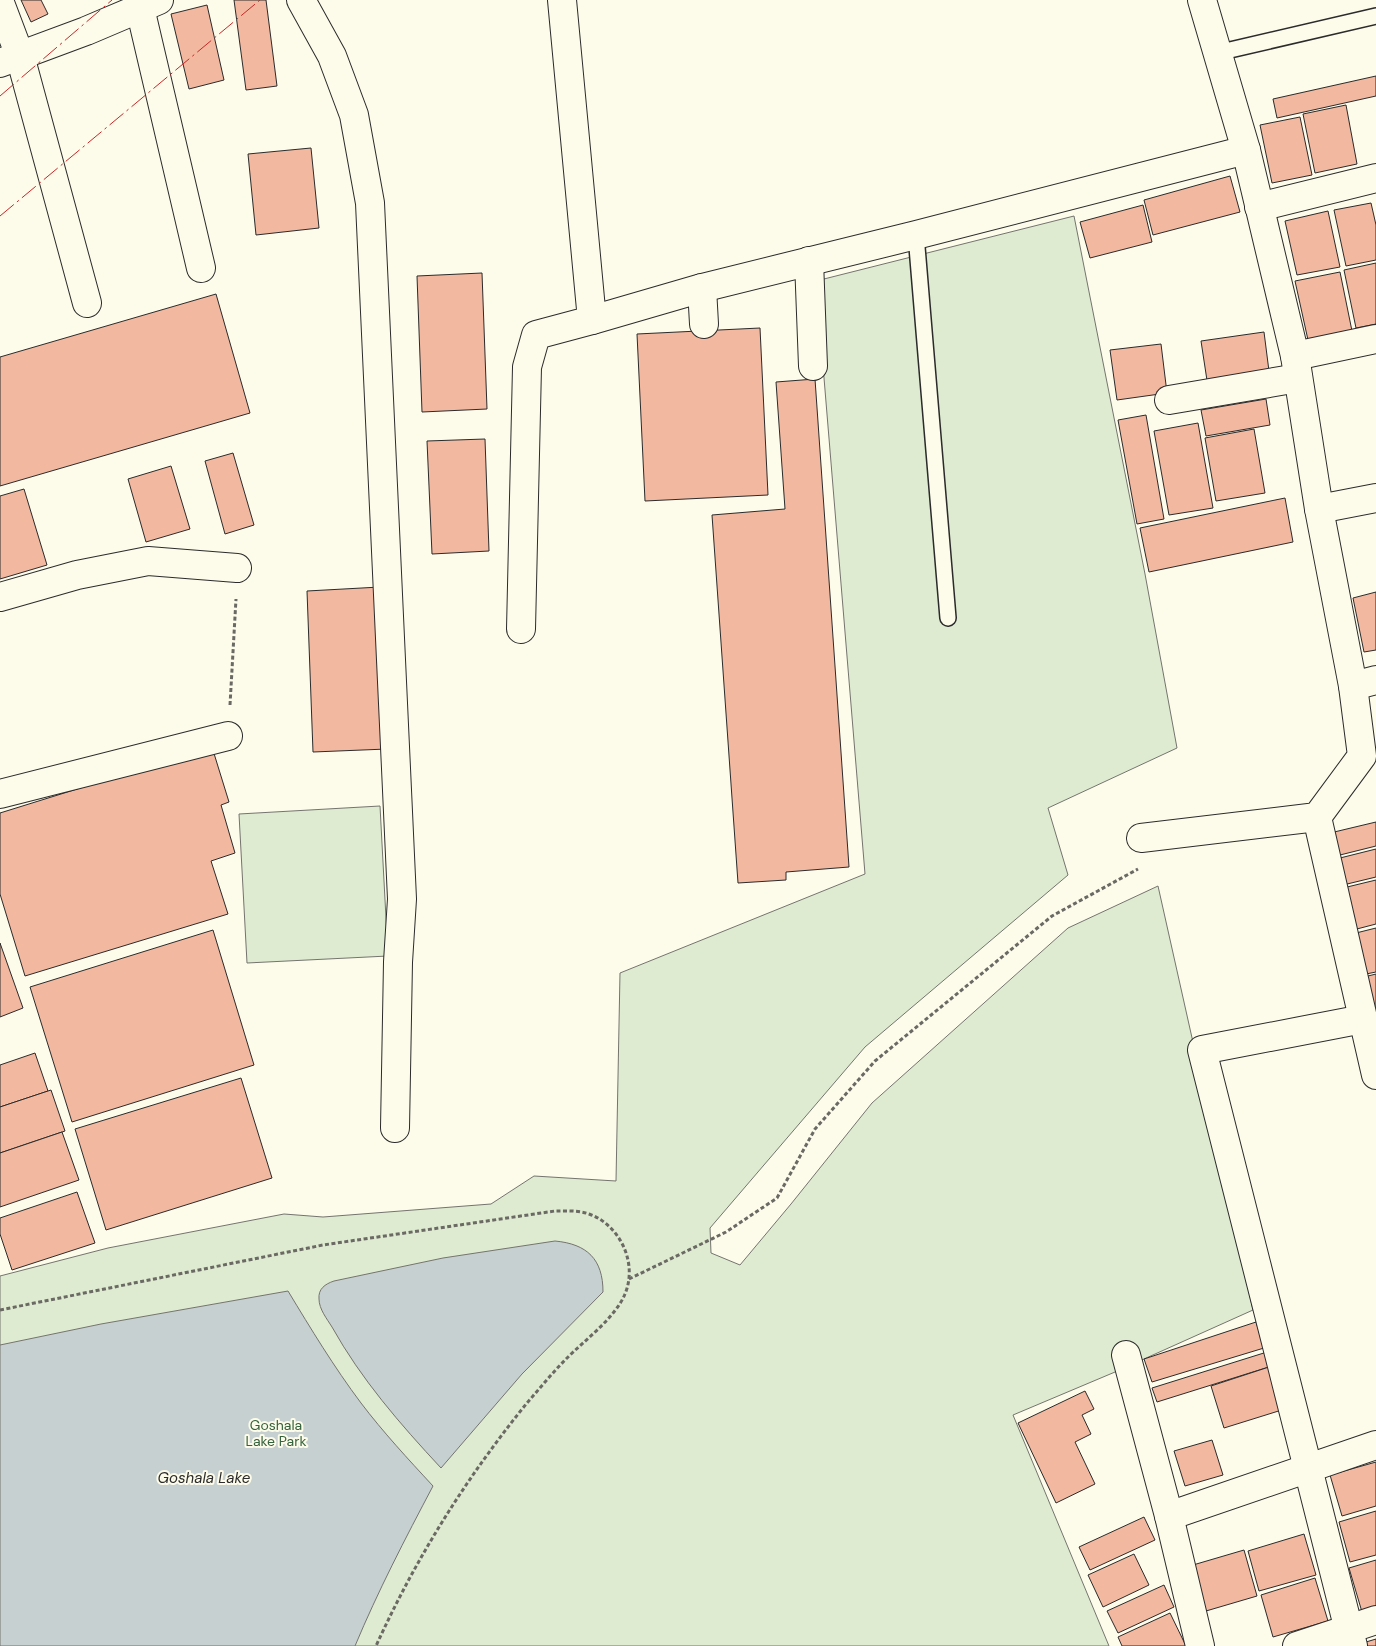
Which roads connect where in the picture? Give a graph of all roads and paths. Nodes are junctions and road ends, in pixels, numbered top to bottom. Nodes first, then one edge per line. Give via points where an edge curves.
1 (301, 0) edge
2 (562, 0) edge
3 (1202, 0) edge
4 (0, 3) edge
5 (150, 4) edge
6 (1376, 16) edge
7 (1217, 53) junction
8 (10, 59) edge
9 (1246, 150) junction
10 (1376, 178) edge
11 (1259, 207) junction
12 (916, 235) junction
13 (809, 261) junction
14 (201, 268) dead end
15 (702, 288) junction
16 (87, 303) dead end
17 (592, 320) junction
18 (704, 324) dead end
19 (1376, 339) edge
20 (813, 366) dead end
21 (1296, 367) junction
22 (1169, 400) dead end
23 (1376, 498) edge
24 (1319, 509) junction
25 (237, 568) joint
26 (0, 598) edge
27 (948, 618) dead end
28 (520, 629) dead end
29 (1364, 683) edge
30 (228, 736) joint
31 (0, 794) edge
32 (1317, 817) junction
33 (1141, 838) joint
34 (1363, 1019) junction
35 (1376, 1075) edge
36 (395, 1128) dead end
37 (629, 1279) junction
38 (0, 1310) edge
39 (1126, 1355) dead end
40 (1376, 1445) edge
41 (1308, 1468) junction
42 (1169, 1516) junction
43 (1376, 1620) edge
44 (1351, 1637) edge
45 (376, 1646) edge
46 (1200, 1646) edge
47 (1297, 1646) edge

1 - 36 street via 332,56 354,115 370,203 402,899
2 - 17 street
3 - 7 street
4 - 8 street
5 - 8 street
5 - 14 street
6 - 7 lane
7 - 9 street
8 - 16 street
9 - 11 street
9 - 12 street
10 - 11 street
11 - 21 street
12 - 13 street
12 - 27 lane
13 - 15 street
13 - 20 street
15 - 17 street
15 - 18 street
17 - 28 street via 536,335 527,367
19 - 21 street
21 - 22 street
21 - 24 street
23 - 24 street
24 - 29 street
25 - 26 street via 148,561 77,575
25 - 30 path
29 - 32 street via 1362,756
30 - 31 street
32 - 33 street
32 - 34 street
33 - 37 path via 1153,861 1052,916 875,1061 815,1129 776,1198 726,1232
34 - 35 street
34 - 41 street via 1202,1050
37 - 38 path via 625,1248 616,1233 589,1214 572,1210 322,1246
37 - 45 path via 617,1308 528,1402 460,1492 424,1549
39 - 42 street
40 - 41 street
41 - 42 street
41 - 44 street
42 - 46 street
43 - 44 street
44 - 47 street

